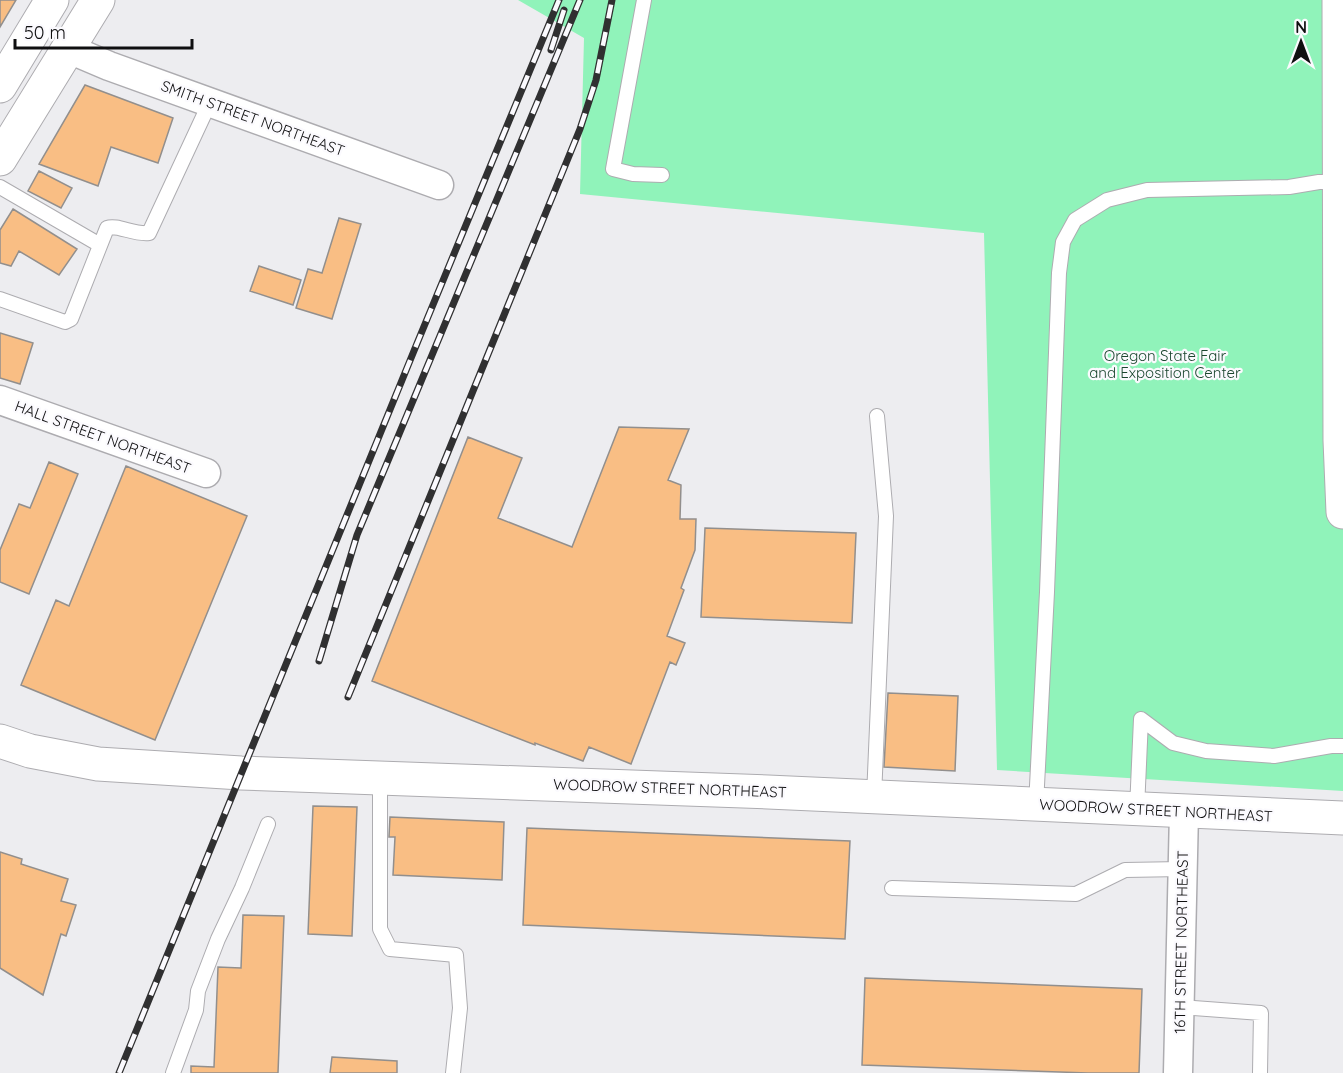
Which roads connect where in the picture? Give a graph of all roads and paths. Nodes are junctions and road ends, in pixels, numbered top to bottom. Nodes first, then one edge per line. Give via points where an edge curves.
1 (52, 0) edge
2 (98, 0) edge
3 (645, 0) edge
4 (1341, 20) edge
5 (69, 49) junction
6 (0, 86) edge
7 (210, 102) junction
8 (0, 159) edge
9 (662, 175) dead end
10 (1340, 182) junction
11 (439, 185) dead end
12 (0, 188) edge
13 (100, 245) junction
14 (0, 298) edge
15 (1341, 315) edge
16 (0, 400) edge
17 (877, 416) dead end
18 (206, 473) dead end
19 (1343, 512) edge
20 (0, 741) edge
21 (1343, 746) edge
22 (380, 777) junction
23 (874, 797) junction
24 (1036, 805) junction
25 (1137, 809) junction
26 (1184, 812) junction
27 (1343, 818) edge
28 (268, 824) dead end
29 (1182, 869) junction
30 (892, 888) dead end
31 (1180, 1007) junction
32 (173, 1073) edge
33 (453, 1073) edge
34 (1178, 1073) edge
35 (1260, 1073) edge

1 - 6 street
2 - 5 street
3 - 9 lane via 613,169
4 - 10 street
5 - 7 street, SMITH STREET NORTHEAST
5 - 8 street
7 - 11 street, SMITH STREET NORTHEAST
7 - 13 lane via 149,233 112,226 107,228
10 - 15 street
10 - 24 lane via 1289,187 1147,189 1107,200 1075,220 1063,242
12 - 13 lane
13 - 14 lane via 71,319 65,322
15 - 19 street
16 - 18 street, HALL STREET NORTHEAST
17 - 23 lane via 886,516
20 - 22 street, WOODROW STREET NORTHEAST via 98,764
21 - 25 lane via 1274,756 1206,751 1173,744 1141,719
22 - 23 street, WOODROW STREET NORTHEAST
22 - 33 lane via 380,929 390,949 456,955 460,1008
23 - 24 street, WOODROW STREET NORTHEAST
24 - 25 street, WOODROW STREET NORTHEAST
25 - 26 street, WOODROW STREET NORTHEAST
26 - 27 street, WOODROW STREET NORTHEAST
26 - 29 street, 16TH STREET NORTHEAST
28 - 32 lane via 198,991 196,1010
29 - 30 lane via 1125,870 1076,894
29 - 31 street, 16TH STREET NORTHEAST
31 - 34 street, 16TH STREET NORTHEAST
31 - 35 lane via 1261,1013

